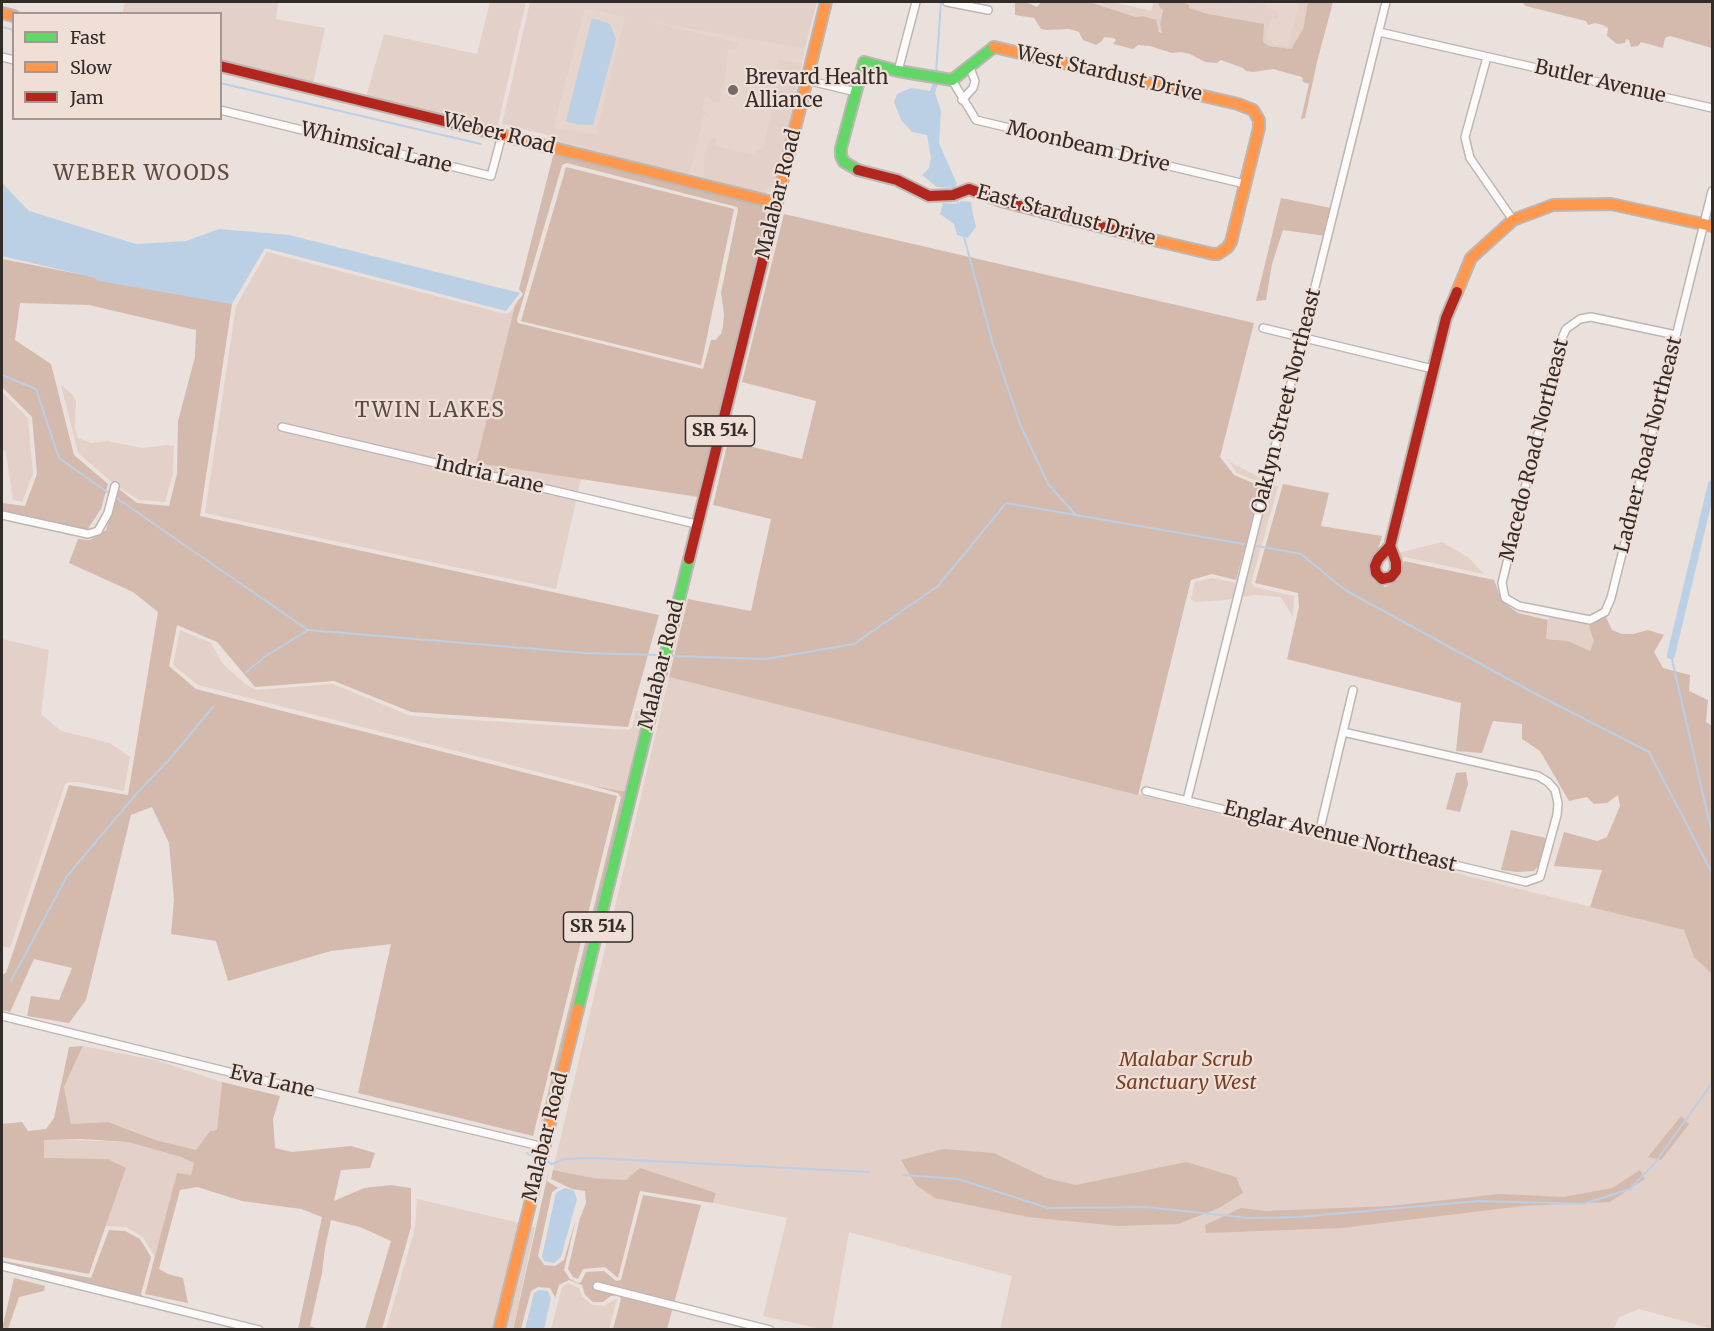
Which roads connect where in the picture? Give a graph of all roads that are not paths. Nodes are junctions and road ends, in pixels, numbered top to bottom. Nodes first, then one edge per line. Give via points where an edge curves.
1 (826, 2) edge
2 (916, 2) edge
3 (947, 2) edge
4 (1386, 2) edge
5 (988, 10) dead end
6 (1379, 32) junction
7 (1487, 57) junction
8 (222, 66) edge
9 (970, 68) junction
10 (898, 71) junction
11 (806, 80) junction
12 (952, 80) junction
13 (856, 92) junction
14 (962, 100) junction
15 (1713, 108) edge
16 (222, 110) edge
17 (502, 135) junction
18 (1245, 184) junction
19 (1713, 191) edge
20 (776, 203) junction
21 (1513, 220) junction
22 (1709, 225) edge
23 (1263, 328) dead end
24 (1676, 335) junction
25 (1303, 337) junction
26 (1433, 369) junction
27 (282, 427) dead end
28 (115, 486) dead end
29 (2, 515) edge
30 (696, 524) junction
31 (1390, 546) dead end
32 (1519, 606) joint
33 (1353, 690) dead end
34 (1343, 732) junction
35 (1146, 791) dead end
36 (1187, 800) junction
37 (1319, 833) junction
38 (2, 1016) edge
39 (544, 1147) junction
40 (2, 1266) edge
41 (597, 1286) dead end
42 (259, 1329) edge
43 (499, 1329) edge
44 (770, 1329) edge

1 - 11 street, Malabar Road / SR 514
2 - 10 street
3 - 5 street
4 - 6 street, Oaklyn Street Northeast
6 - 7 street, Butler Avenue
6 - 25 street, Oaklyn Street Northeast
7 - 15 street, Butler Avenue
7 - 21 street via 1465,137 1470,158
8 - 17 street, Weber Road
9 - 12 street, West Stardust Drive
9 - 14 street via 975,81
9 - 18 street, West Stardust Drive via 994,47 1248,107 1260,120
10 - 12 street
10 - 13 street via 864,62
11 - 13 street
11 - 20 street, Malabar Road / SR 514
12 - 14 street, Moonbeam Drive
13 - 18 street, East Stardust Drive via 842,148 844,162 897,180 920,194 969,189 1001,201 1214,254 1223,252 1231,242
14 - 18 street, Moonbeam Drive via 976,120
16 - 17 street, Whimsical Lane via 491,176
17 - 20 street, Weber Road
19 - 22 street, Ladner Road Northeast
20 - 30 street, Malabar Road / SR 514
21 - 22 street via 1553,205 1611,204
21 - 26 street via 1471,258 1446,318
22 - 24 street, Ladner Road Northeast
23 - 25 street
24 - 32 street, Ladner Road Northeast via 1605,612 1590,620
24 - 32 street, Macedo Road Northeast via 1591,317 1566,329 1502,583 1505,598
25 - 26 street
25 - 36 street, Oaklyn Street Northeast
26 - 31 street
27 - 30 street, Indria Lane
28 - 29 street via 98,531 88,534
30 - 39 street, Malabar Road / SR 514
33 - 34 street
34 - 37 street
34 - 37 street, Englar Avenue Northeast via 1538,776 1548,782 1557,796 1557,815 1543,871 1540,877 1526,882
35 - 36 street, Englar Avenue Northeast
36 - 37 street, Englar Avenue Northeast
38 - 39 street, Eva Lane
39 - 43 street, Malabar Road / SR 514
40 - 42 street
41 - 44 street

